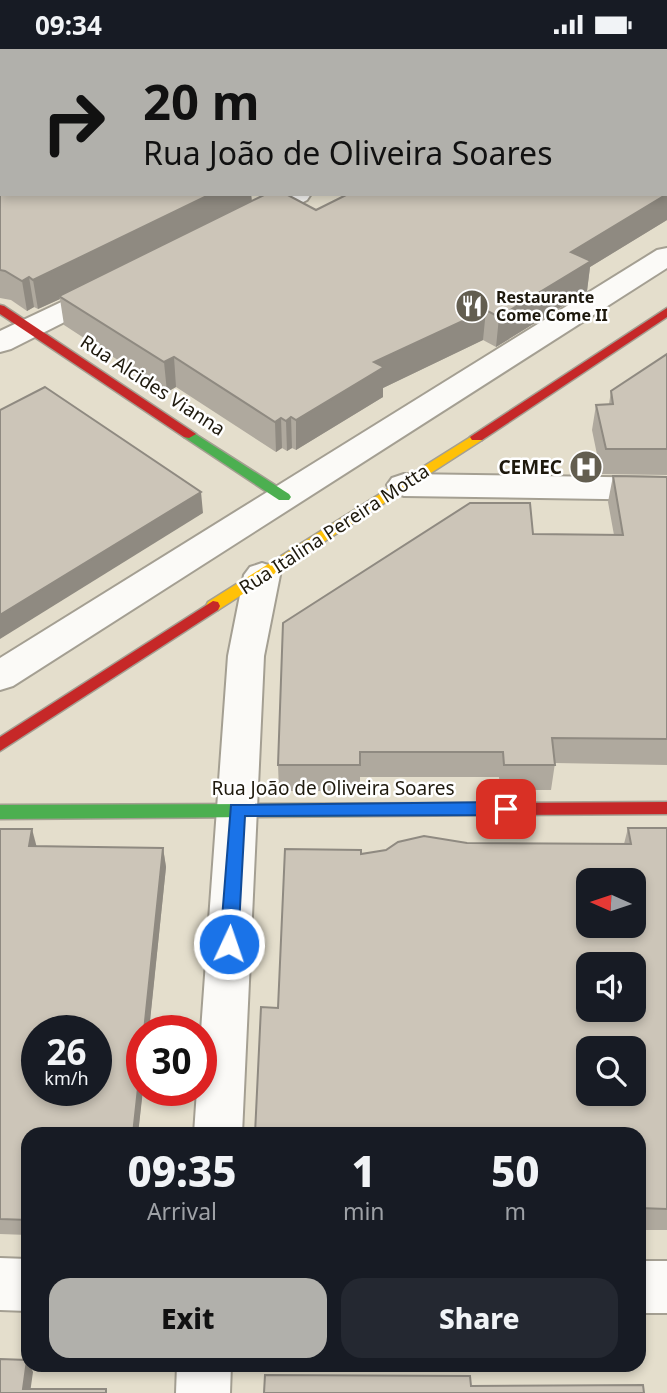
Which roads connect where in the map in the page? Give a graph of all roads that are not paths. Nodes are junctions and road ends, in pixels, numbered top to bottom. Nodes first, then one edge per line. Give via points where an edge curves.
1 (294, 196) edge
2 (225, 231) edge
3 (667, 255) edge
4 (126, 280) edge
5 (0, 309) edge
6 (667, 312) edge
7 (28, 329) junction
8 (0, 343) edge
9 (404, 485) junction
10 (667, 489) edge
11 (284, 497) junction
12 (262, 575) junction
13 (0, 676) edge
14 (0, 745) edge
15 (667, 808) edge
16 (237, 809) junction
17 (0, 812) edge
18 (218, 1127) edge
19 (0, 1284) edge
20 (21, 1285) edge
21 (646, 1287) edge
22 (667, 1287) edge
23 (204, 1372) edge
24 (203, 1393) edge

1 - 2 street
3 - 11 street
4 - 7 street
5 - 7 street, Rua Alcides Vianna
6 - 9 street, Rua Italina Pereira Motta
7 - 8 street
7 - 11 street, Rua Alcides Vianna
9 - 10 street
9 - 12 street, Rua Italina Pereira Motta
11 - 13 street
12 - 14 street, Rua Italina Pereira Motta via 89,692
12 - 16 street via 246,656
15 - 16 street, Rua João de Oliveira Soares
16 - 17 street, Rua João de Oliveira Soares
16 - 18 street
19 - 20 street
21 - 22 street
23 - 24 street

